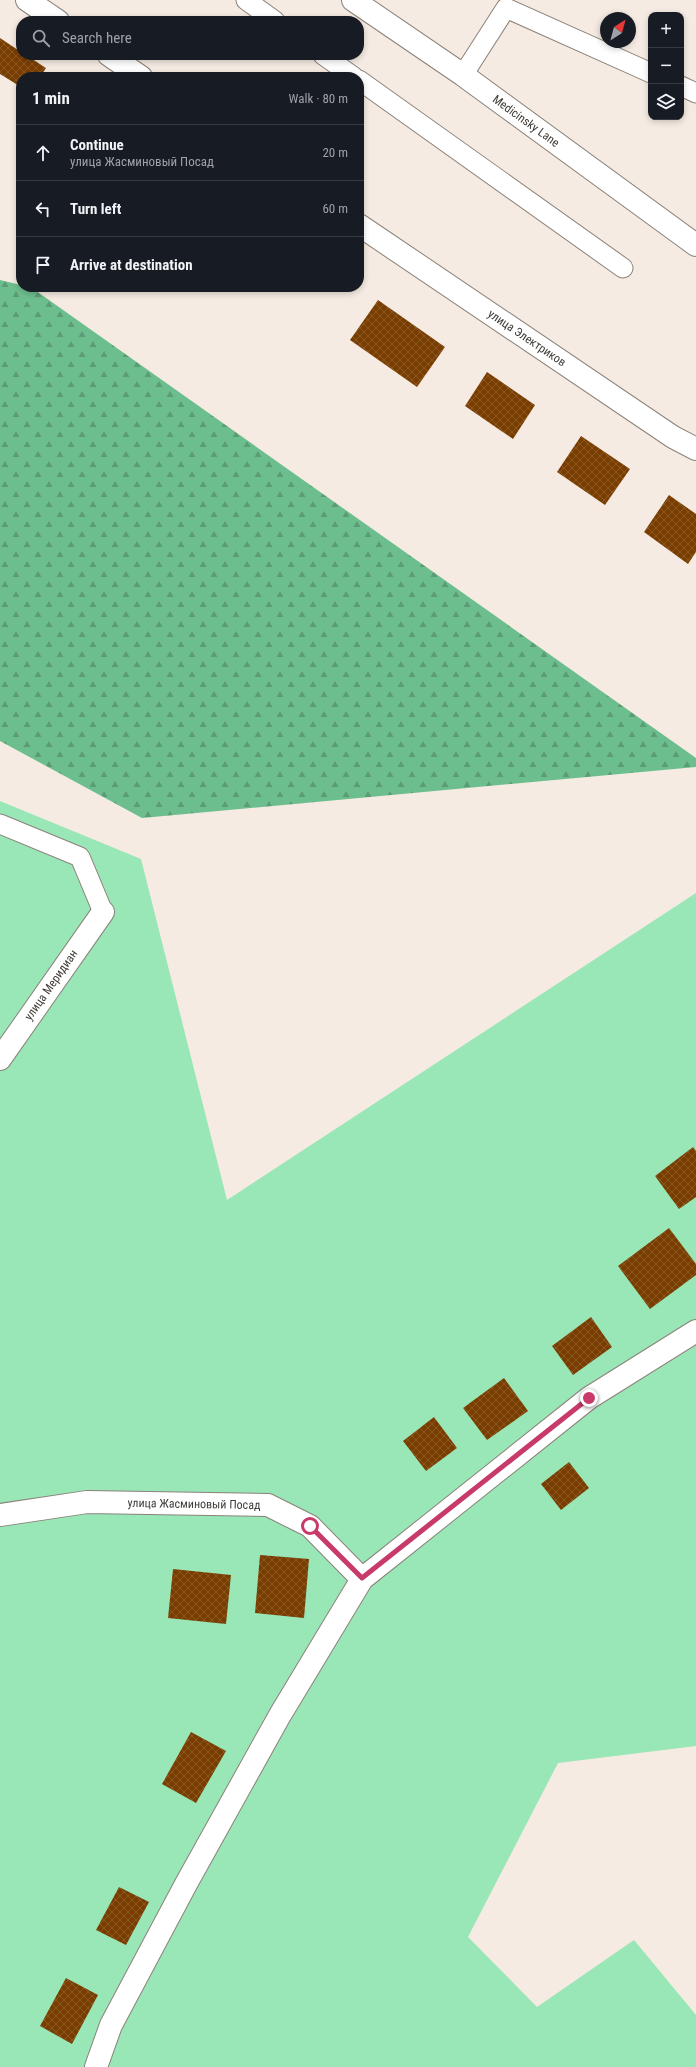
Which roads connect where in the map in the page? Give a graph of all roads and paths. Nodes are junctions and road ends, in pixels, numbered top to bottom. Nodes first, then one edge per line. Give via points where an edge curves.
1 (28, 0) edge
2 (246, 0) edge
3 (353, 0) edge
4 (51, 16) edge
5 (268, 16) edge
6 (116, 60) edge
7 (330, 60) edge
8 (134, 72) edge
9 (347, 72) edge
10 (648, 72) edge
11 (462, 75) junction
12 (364, 84) edge
13 (684, 87) edge
14 (696, 93) edge
15 (364, 227) edge
16 (696, 245) edge
17 (624, 268) dead end
18 (696, 449) edge
19 (0, 824) edge
20 (103, 912) joint
21 (0, 1059) edge
22 (696, 1331) edge
23 (0, 1515) edge
24 (362, 1578) junction
25 (96, 2067) edge

1 - 4 street
2 - 5 lane
3 - 11 street, Medicinsky Lane
6 - 8 street
7 - 9 lane
10 - 11 lane via 506,8
11 - 16 street, Medicinsky Lane
12 - 17 lane
13 - 14 lane
15 - 18 street, улица Электриков via 673,437
19 - 20 lane via 80,857
20 - 21 street, улица Меридиан
22 - 24 street via 589,1398
23 - 24 street, улица Жасминовый Посад via 87,1502 268,1505 310,1526
24 - 25 street via 280,1715 186,1884 111,2025

